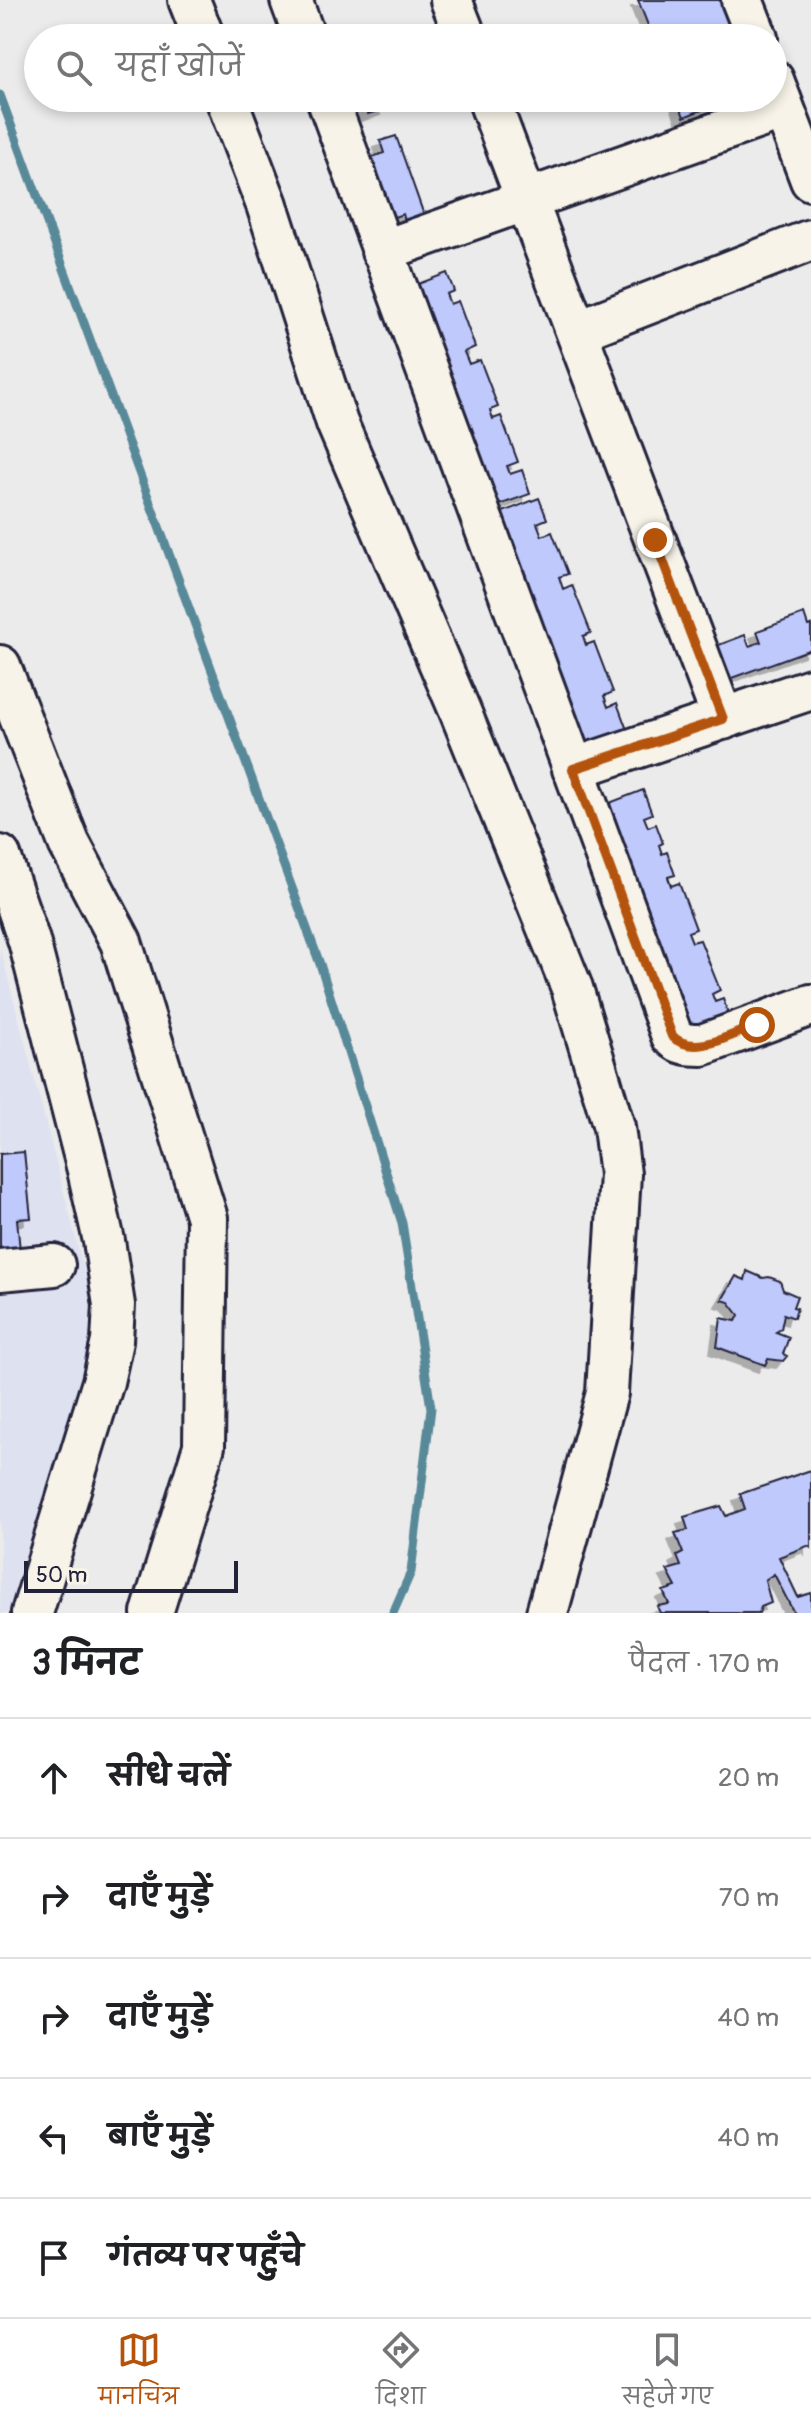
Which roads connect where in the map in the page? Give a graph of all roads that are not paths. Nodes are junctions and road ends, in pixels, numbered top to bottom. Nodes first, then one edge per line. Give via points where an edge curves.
1 (189, 0) edge
2 (291, 0) edge
3 (451, 0) edge
4 (742, 0) edge
5 (198, 24) edge
6 (300, 24) edge
7 (460, 24) edge
8 (751, 24) edge
9 (231, 112) edge
10 (332, 112) edge
11 (493, 112) edge
12 (739, 112) edge
13 (785, 112) edge
14 (811, 180) edge
15 (527, 202) junction
16 (811, 240) edge
17 (382, 251) junction
18 (577, 331) junction
19 (0, 666) edge
20 (811, 689) edge
21 (723, 719) junction
22 (573, 769) junction
23 (0, 856) edge
24 (811, 1005) edge
25 (54, 1265) dead end
26 (0, 1270) edge
27 (32, 1613) edge
28 (152, 1613) edge
29 (547, 1613) edge

1 - 5 street
2 - 6 street
3 - 7 street
4 - 8 street
9 - 29 street via 337,423 572,988 614,1127 620,1174 607,1393
10 - 17 street
11 - 15 street
12 - 15 street
13 - 14 street
15 - 17 street
15 - 18 street
16 - 18 street
17 - 22 street
18 - 21 street
19 - 28 street via 69,843 121,942 207,1218 204,1446
20 - 21 street
21 - 22 street
22 - 24 street via 678,1042 702,1045
23 - 27 street via 29,941 88,1170 114,1305 103,1382
25 - 26 street

